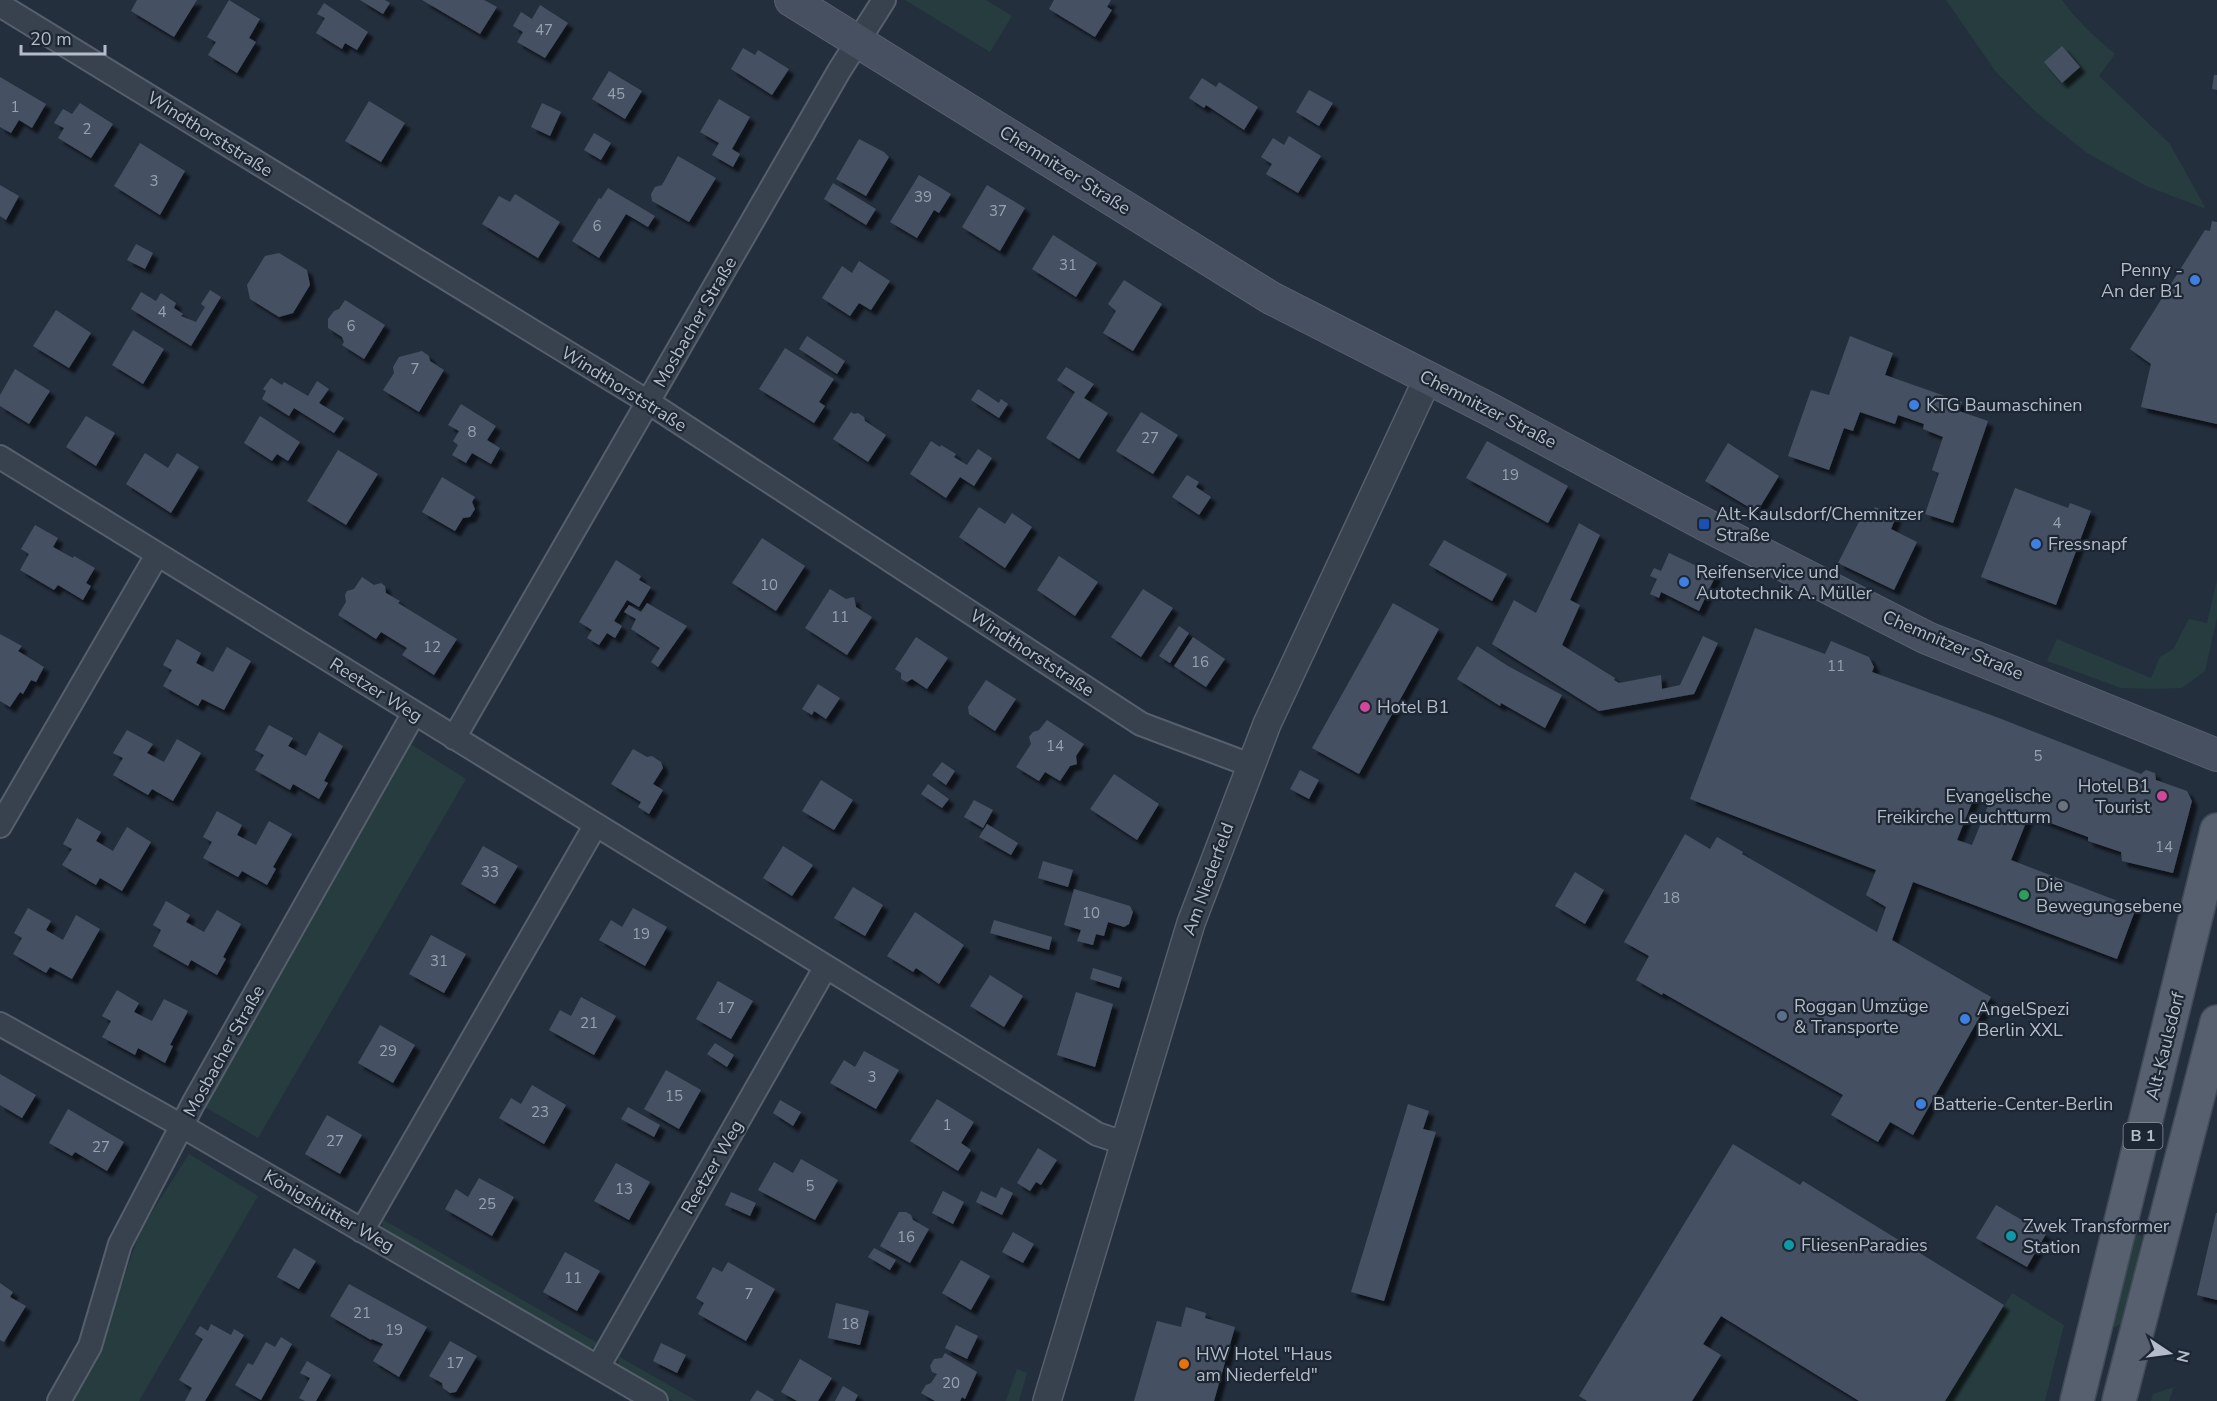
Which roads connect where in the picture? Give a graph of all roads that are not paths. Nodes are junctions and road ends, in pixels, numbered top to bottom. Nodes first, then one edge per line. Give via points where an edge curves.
1 (791, 0) edge
2 (884, 0) edge
3 (0, 5) edge
4 (857, 41) junction
5 (1428, 378) junction
6 (648, 402) junction
7 (0, 458) edge
8 (157, 555) junction
9 (414, 713) junction
10 (454, 738) junction
11 (2217, 755) edge
12 (1250, 765) junction
13 (0, 826) edge
14 (595, 826) junction
15 (2217, 830) edge
16 (825, 968) junction
17 (2217, 1022) edge
18 (0, 1024) edge
19 (182, 1126) junction
20 (1124, 1143) junction
21 (362, 1230) junction
22 (598, 1367) junction
23 (60, 1401) edge
24 (656, 1401) edge
25 (1047, 1401) edge
26 (2078, 1401) edge
27 (2119, 1401) edge

1 - 4 main road, Chemnitzer Straße
2 - 4 street, Mosbacher Straße
3 - 6 street, Windthorststraße
4 - 5 main road, Chemnitzer Straße via 1271,298
4 - 6 street, Mosbacher Straße
5 - 11 main road, Chemnitzer Straße via 1927,638
5 - 12 street, Am Niederfeld
6 - 10 street, Mosbacher Straße
6 - 12 street, Windthorststraße via 1141,724
7 - 8 street, Reetzer Weg
8 - 9 street, Reetzer Weg
8 - 13 street
9 - 10 street, Reetzer Weg
9 - 19 street, Mosbacher Straße
10 - 14 street, Reetzer Weg
12 - 20 street, Am Niederfeld via 1191,923
14 - 16 street, Reetzer Weg
14 - 21 street
15 - 26 main road, Alt-Kaulsdorf / B 1
16 - 20 street, Reetzer Weg via 1097,1134
16 - 22 street, Reetzer Weg
17 - 27 main road, B 1
18 - 19 street, Königshütter Weg
19 - 21 street, Königshütter Weg
19 - 23 street, Mosbacher Straße via 120,1244 90,1346
20 - 25 street, Am Niederfeld
21 - 22 street, Königshütter Weg
22 - 24 street, Königshütter Weg

